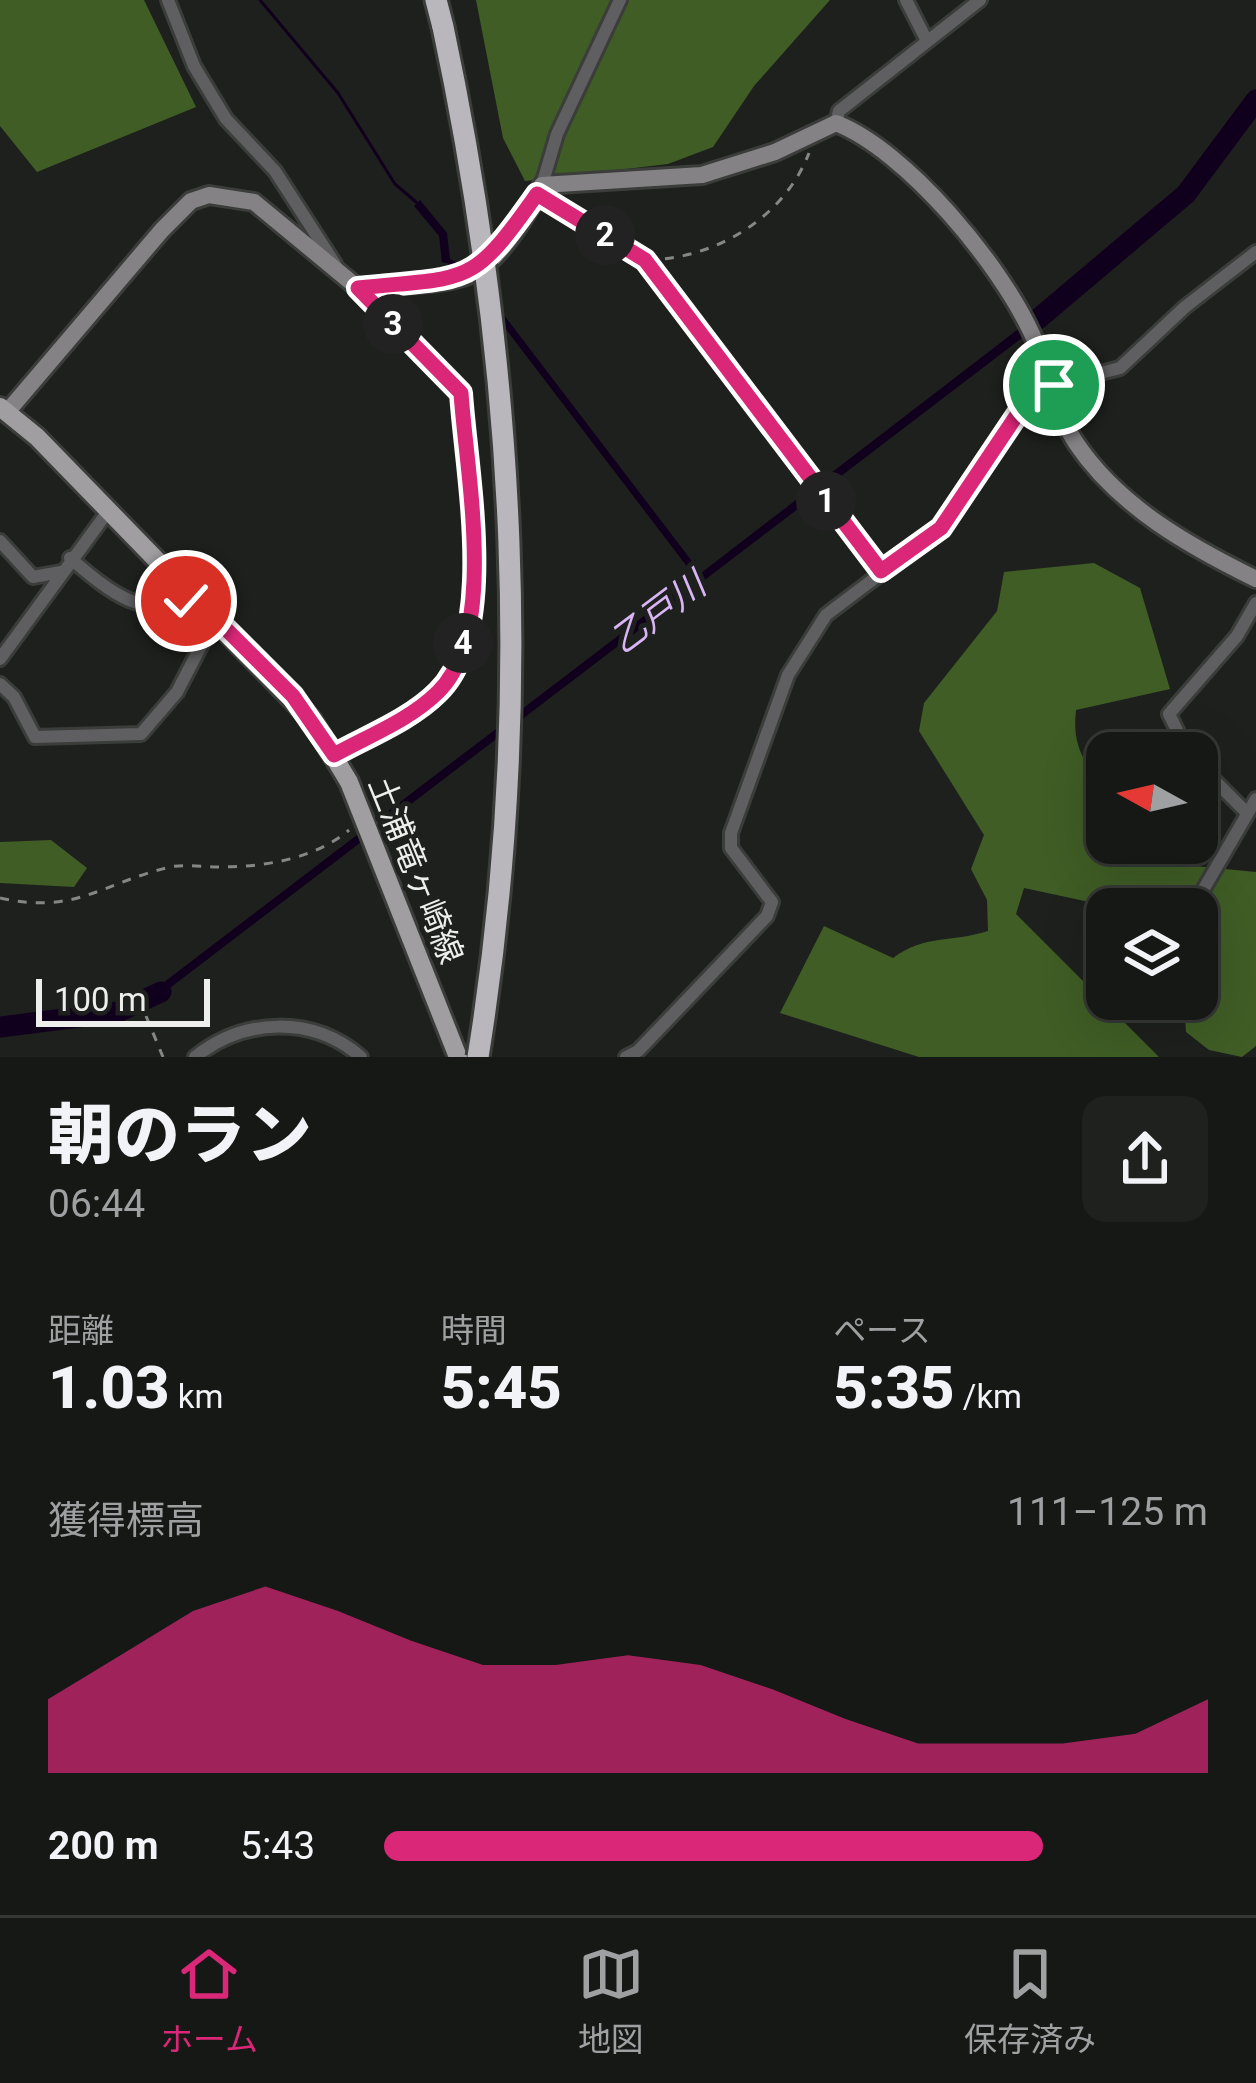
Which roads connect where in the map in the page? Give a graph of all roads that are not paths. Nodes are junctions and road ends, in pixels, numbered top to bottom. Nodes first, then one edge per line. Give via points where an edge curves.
1 (168, 0) edge
2 (436, 0) edge
3 (620, 0) edge
4 (906, 0) edge
5 (980, 0) edge
6 (927, 41) junction
7 (836, 122) junction
8 (539, 190) junction
9 (1256, 252) edge
10 (339, 271) junction
11 (358, 288) junction
12 (1054, 385) junction
13 (3, 412) edge
14 (109, 510) junction
15 (0, 542) edge
16 (70, 558) junction
17 (61, 572) junction
18 (1256, 579) edge
19 (193, 596) junction
20 (1256, 603) edge
21 (216, 617) junction
22 (0, 659) edge
23 (0, 684) edge
24 (1178, 732) edge
25 (334, 755) junction
26 (1218, 784) edge
27 (1256, 799) edge
28 (1246, 812) junction
29 (1204, 888) edge
30 (195, 1057) edge
31 (361, 1057) edge
32 (458, 1057) edge
33 (478, 1057) edge
34 (626, 1057) edge

1 - 10 street via 226,119 275,171
2 - 33 highway, bridge via 491,287 512,524 506,825
3 - 8 street
4 - 6 street
5 - 6 street
6 - 7 street via 839,111
7 - 8 street via 702,175
7 - 12 street via 859,132 962,230 1022,313
8 - 11 street via 474,273
9 - 12 street via 1120,368
10 - 11 street
10 - 13 street via 254,202 209,195 191,201
11 - 25 street via 461,393 475,589 469,628 442,689
12 - 18 street via 1076,443 1119,493
12 - 34 street via 1027,400 941,528 841,600 800,652 735,813 731,848 772,902 766,916
13 - 14 main road, 土浦竜ヶ崎線
14 - 16 street
14 - 19 main road, 土浦竜ヶ崎線
15 - 17 street via 33,577
16 - 17 street
16 - 19 street via 120,602 179,605
17 - 22 street
19 - 21 main road, 土浦竜ヶ崎線
20 - 24 street via 1169,714
21 - 23 street via 177,692 140,734 35,737
21 - 25 main road, 土浦竜ヶ崎線 via 293,696
25 - 32 main road, 土浦竜ヶ崎線
26 - 28 street
27 - 28 street
28 - 29 street
30 - 31 street via 247,1030 281,1026 310,1030

